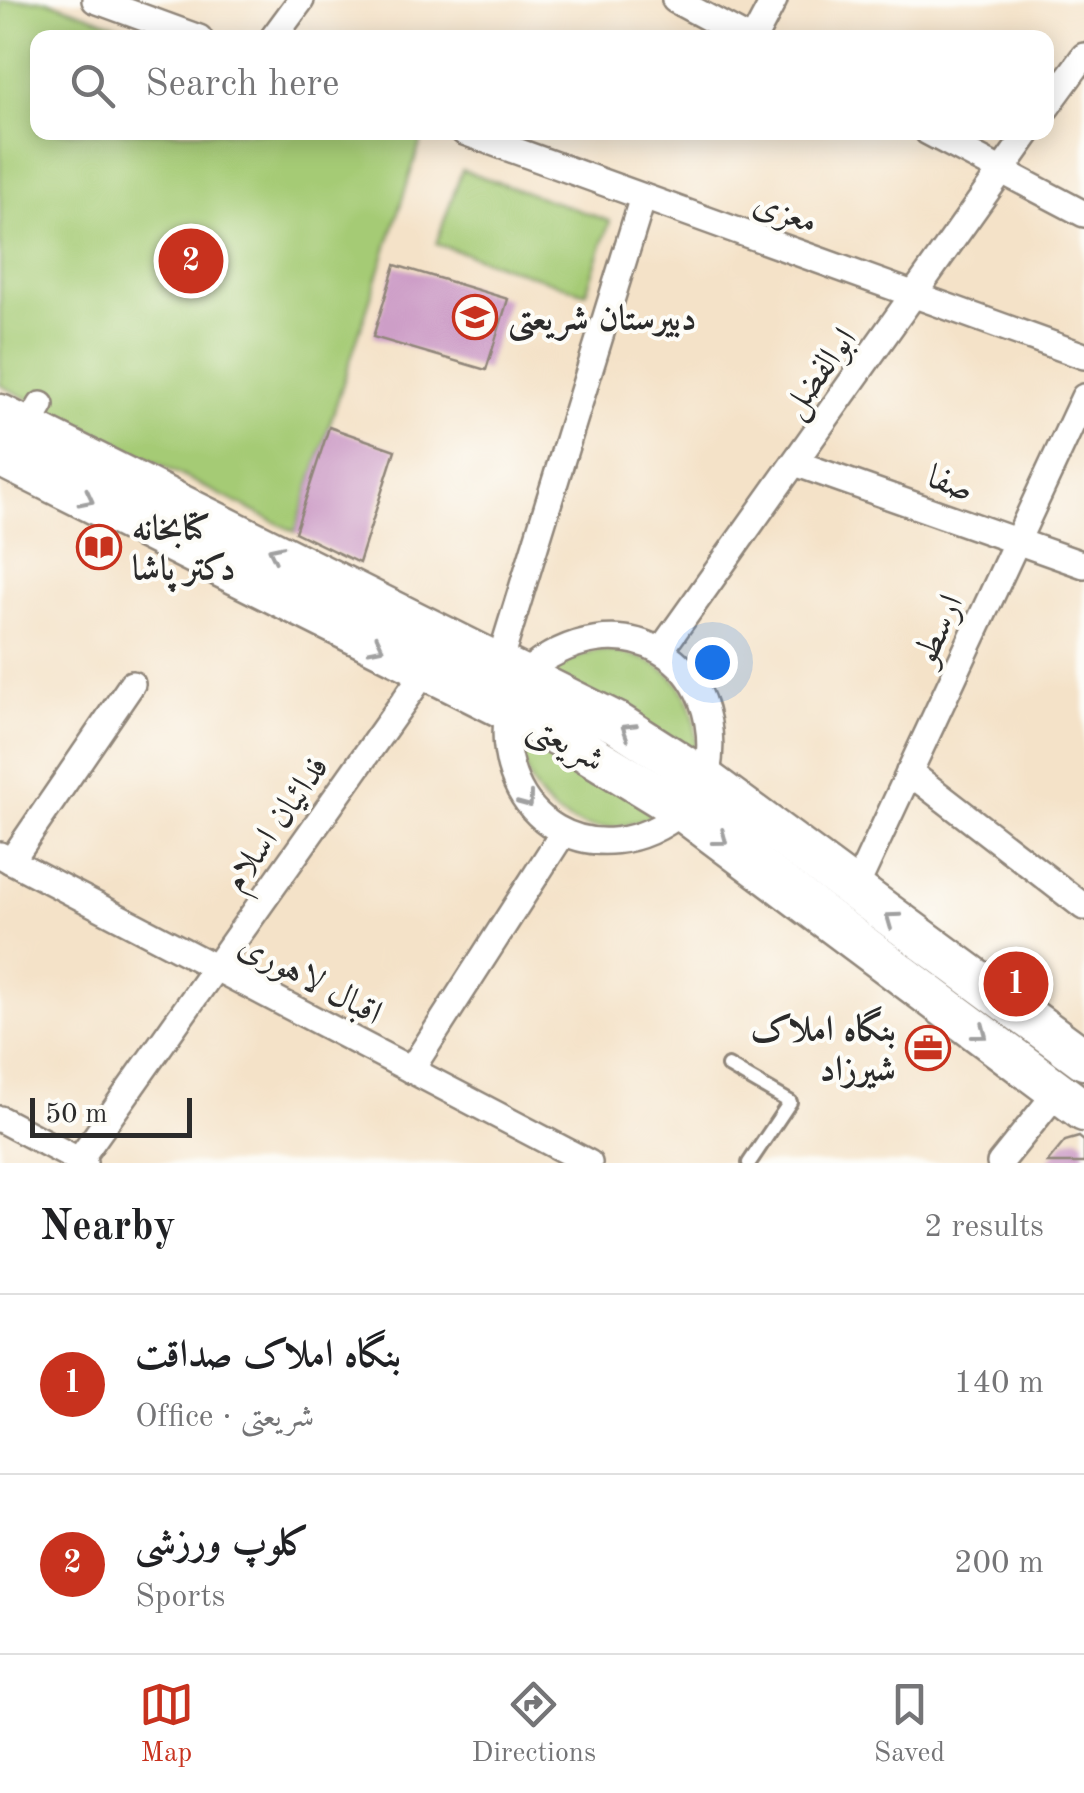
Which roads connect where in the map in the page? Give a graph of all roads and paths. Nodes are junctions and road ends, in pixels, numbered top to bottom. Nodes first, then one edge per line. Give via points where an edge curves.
1 (95, 0) edge
2 (301, 0) edge
3 (676, 0) edge
4 (774, 0) edge
5 (177, 30) edge
6 (279, 30) edge
7 (734, 30) edge
8 (755, 30) edge
9 (1084, 56) edge
10 (1054, 97) edge
11 (486, 140) edge
12 (943, 140) edge
13 (1023, 140) edge
14 (1002, 171) junction
15 (642, 197) junction
16 (1084, 214) edge
17 (917, 295) junction
18 (1084, 356) edge
19 (1084, 397) edge
20 (13, 440) edge
21 (795, 463) junction
22 (1016, 542) junction
23 (1084, 565) edge
24 (661, 650) junction
25 (426, 670) junction
26 (510, 682) junction
27 (132, 684) dead end
28 (909, 772) junction
29 (694, 796) junction
30 (564, 833) junction
31 (6, 858) edge
32 (854, 891) junction
33 (1084, 907) edge
34 (215, 968) junction
35 (1084, 1059) edge
36 (728, 1066) dead end
37 (411, 1070) junction
38 (1071, 1101) edge
39 (0, 1119) edge
40 (80, 1162) edge
41 (589, 1163) edge
42 (749, 1163) edge
43 (1000, 1163) edge

1 - 5 street
2 - 6 street
3 - 7 street
4 - 8 street
9 - 10 street
11 - 15 street, معزی
12 - 14 street
13 - 14 street, ابوالفضل
14 - 16 street
14 - 17 street, ابوالفضل
15 - 17 street, معزی
15 - 26 street
17 - 18 street, معزی
17 - 21 street, ابوالفضل
19 - 22 street, ارسطو
20 -> 25 main road, شریعتی
26 -> 20 main road, شریعتی
21 - 22 street, صفا
21 - 24 street, ابوالفضل
22 - 23 street, صفا
22 - 28 street, ارسطو
24 - 26 street via 621,638 581,639
24 - 29 street via 706,702 711,725
25 - 26 main road, شریعتی
25 - 34 street, فدائیان اسلام
26 - 29 main road, شریعتی via 596,756
26 -> 30 street via 510,775 524,800
27 - 31 street
28 - 32 street, ارسطو
28 - 33 street
29 - 30 street via 638,839 612,842
29 - 32 main road, شریعتی
29 -> 38 main road, شریعتی
30 - 37 street
31 - 34 street, اقبال لاهوری
35 -> 32 main road, شریعتی
34 - 37 street, اقبال لاهوری
34 - 40 street, فدائیان اسلام
36 - 42 lane via 790,1102
37 - 41 street, اقبال لاهوری
38 - 43 street
39 - 40 street

